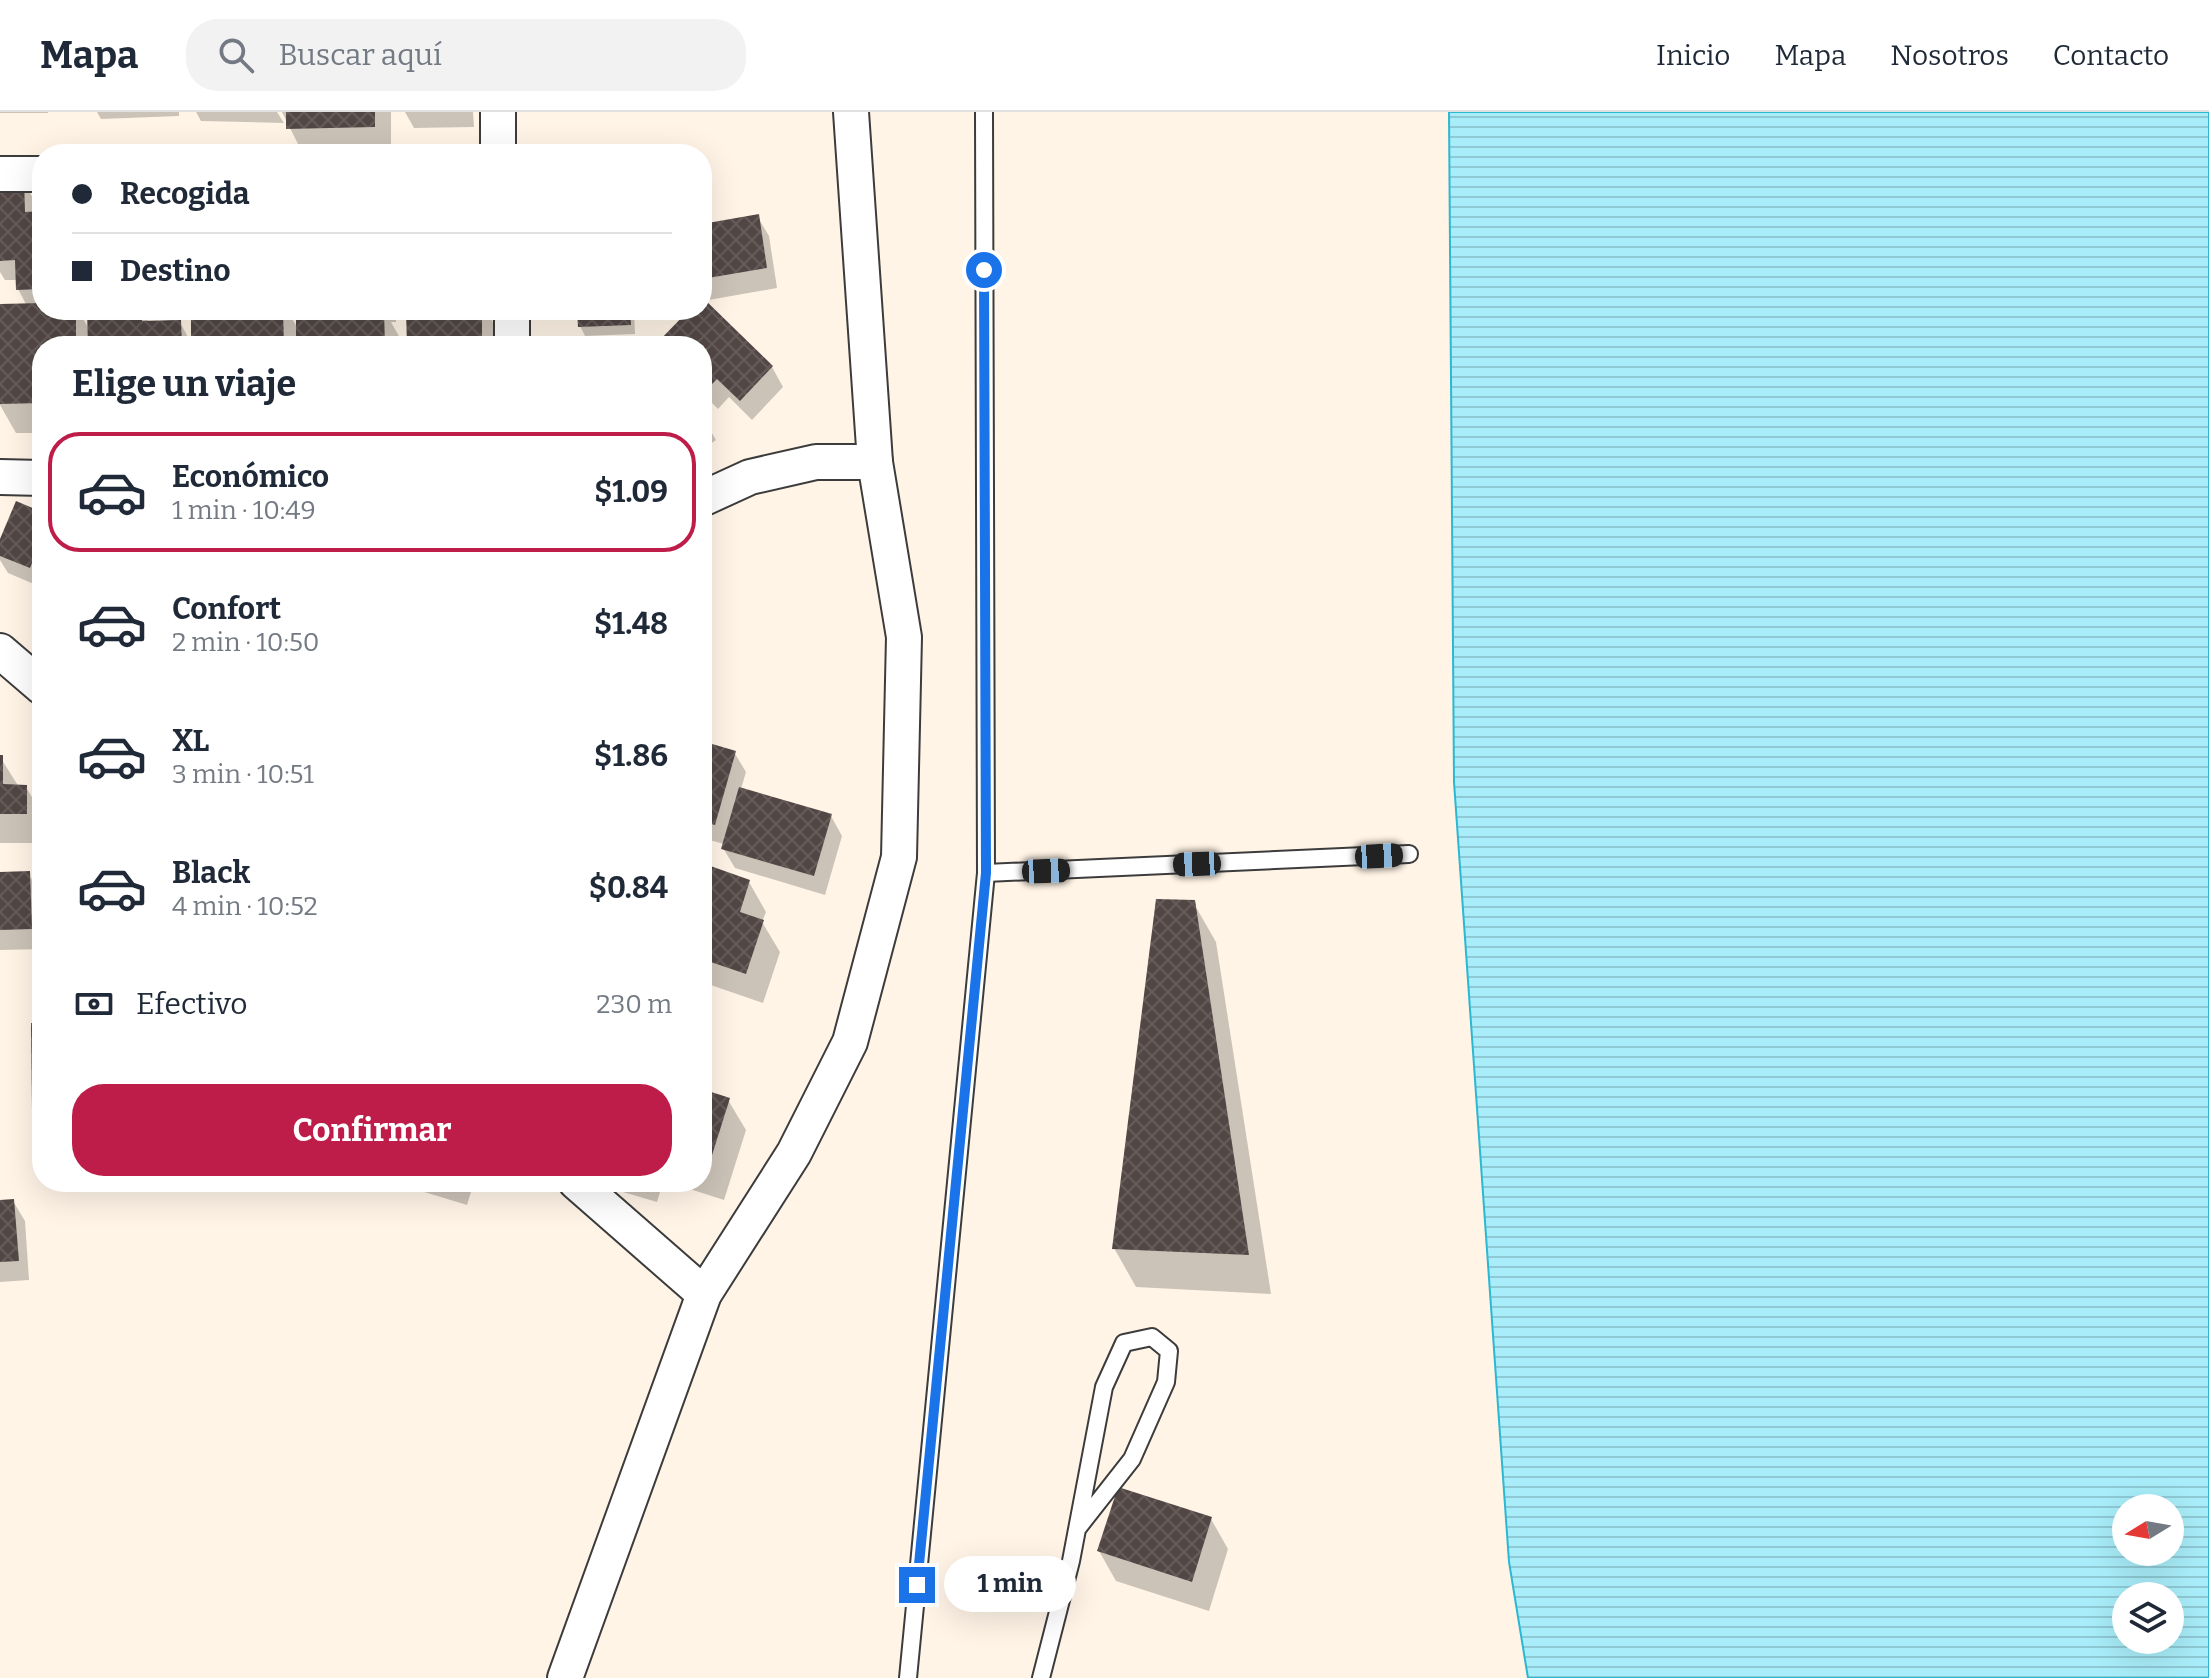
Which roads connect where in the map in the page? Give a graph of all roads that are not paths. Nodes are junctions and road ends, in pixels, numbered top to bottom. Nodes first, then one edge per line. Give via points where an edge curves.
1 (498, 112) edge
2 (851, 112) edge
3 (984, 112) edge
4 (498, 144) edge
5 (0, 174) edge
6 (32, 174) edge
7 (875, 462) junction
8 (0, 477) edge
9 (32, 478) edge
10 (712, 494) edge
11 (0, 651) edge
12 (32, 678) edge
13 (1409, 854) dead end
14 (986, 873) junction
15 (587, 1192) edge
16 (704, 1294) junction
17 (1077, 1529) junction
18 (565, 1678) edge
19 (908, 1678) edge
20 (1041, 1678) edge

1 - 4 street
2 - 7 street
3 - 14 lane
5 - 6 street
7 - 10 street via 816,462 750,477
7 - 16 street via 904,637 899,857 850,1042 794,1153
8 - 9 street
11 - 12 street
13 - 14 lane
14 - 19 lane
15 - 16 street
16 - 18 street
17 - 17 lane via 1104,1387 1124,1343 1152,1337 1169,1351 1166,1382 1132,1459
17 - 20 lane

